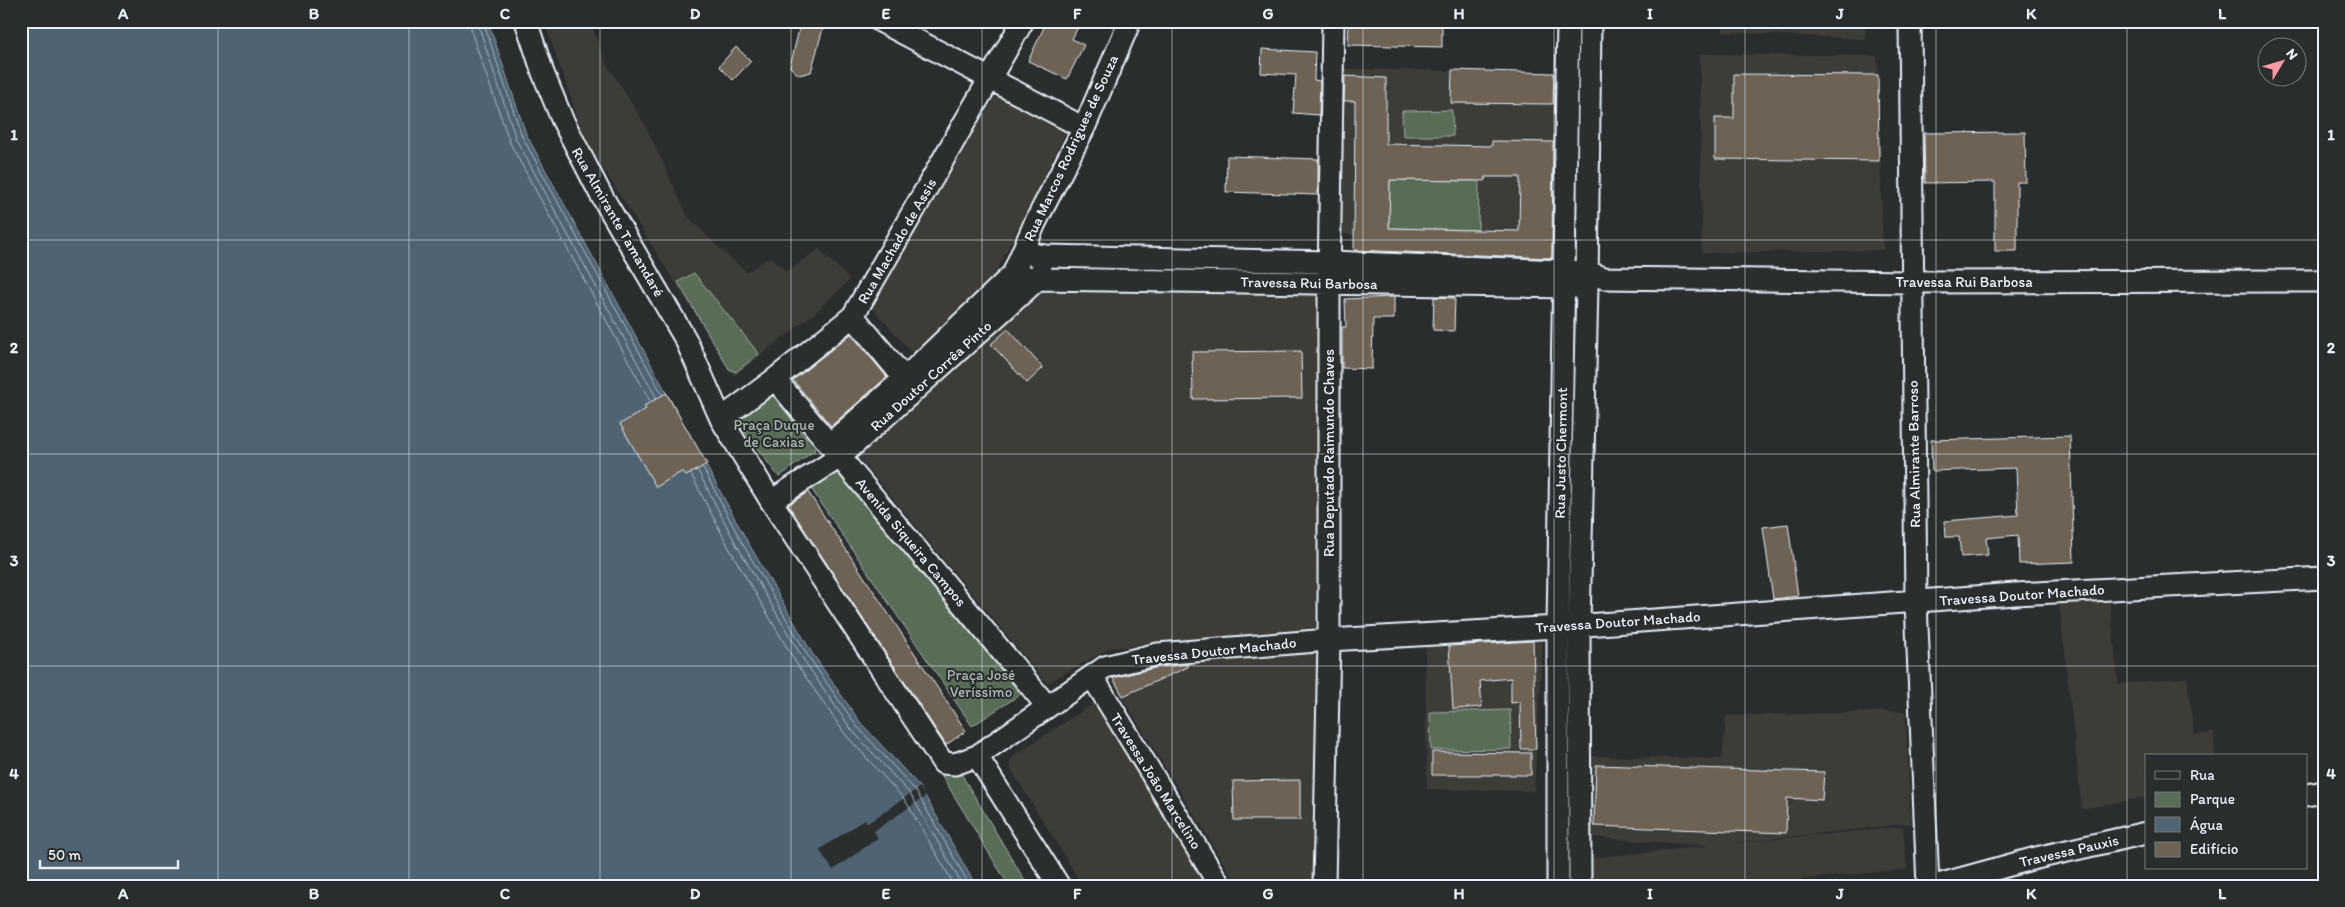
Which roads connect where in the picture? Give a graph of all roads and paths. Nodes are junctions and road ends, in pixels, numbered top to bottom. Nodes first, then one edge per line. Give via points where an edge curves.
1 (526, 21) edge
2 (1130, 21) edge
3 (1333, 21) edge
4 (1568, 21) edge
5 (1590, 21) edge
6 (1910, 21) edge
7 (882, 22) edge
8 (1018, 23) edge
9 (991, 80) junction
10 (1084, 128) junction
11 (1035, 223) junction
12 (1022, 253) junction
13 (1046, 256) junction
14 (1330, 262) junction
15 (1013, 274) junction
16 (1038, 279) junction
17 (1563, 279) junction
18 (1593, 279) junction
19 (2324, 280) edge
20 (1912, 282) junction
21 (1329, 283) junction
22 (853, 316) junction
23 (776, 379) junction
24 (910, 385) junction
25 (721, 418) junction
26 (835, 451) junction
27 (771, 501) junction
28 (2324, 578) edge
29 (1916, 602) junction
30 (1579, 625) junction
31 (1558, 627) junction
32 (1329, 640) junction
33 (1092, 676) junction
34 (1047, 706) junction
35 (977, 756) junction
36 (2324, 792) edge
37 (2308, 795) edge
38 (2145, 833) edge
39 (1059, 886) edge
40 (1220, 886) edge
41 (1324, 886) edge
42 (1558, 886) edge
43 (1580, 886) edge
44 (1928, 886) edge
45 (1934, 886) edge

1 - 25 street, Rua Almirante Tamandaré via 562,120 600,193 686,340
2 - 10 street, Rua Marcos Rodrigues de Souza
3 - 14 street, Rua Deputado Raimundo Chaves
4 - 17 street, Rua Justo Chermont
5 - 18 street, Rua Justo Chermont
6 - 20 street, Rua Almirante Barroso
7 - 9 street
8 - 9 street, Rua Machado de Assis
9 - 10 street
9 - 22 street, Rua Machado de Assis
10 - 11 street, Rua Marcos Rodrigues de Souza
11 - 12 street, Rua Marcos Rodrigues de Souza
11 - 13 street
12 - 13 street, Travessa Rui Barbosa
12 - 15 street, Rua Marcos Rodrigues de Souza
13 - 14 street, Travessa Rui Barbosa
13 - 16 street, Rua Doutor Corrêa Pinto
14 - 17 street, Travessa Rui Barbosa
14 - 21 street, Rua Deputado Raimundo Chaves
15 - 16 street, Travessa Rui Barbosa
15 - 24 street, Rua Doutor Corrêa Pinto
16 - 21 street, Travessa Rui Barbosa
16 - 24 street, Rua Doutor Corrêa Pinto
17 - 18 street, Travessa Rui Barbosa
17 - 21 street, Travessa Rui Barbosa
17 - 31 street, Rua Justo Chermont
18 - 20 street, Travessa Rui Barbosa
18 - 30 street, Rua Justo Chermont
19 - 20 street, Travessa Rui Barbosa
20 - 29 street, Rua Almirante Barroso
21 - 32 street, Rua Deputado Raimundo Chaves
22 - 23 street, Rua Machado de Assis
22 - 24 street
23 - 25 street, Rua Machado de Assis
23 - 26 street, Avenida Siqueira Campos
24 - 26 street, Rua Doutor Corrêa Pinto
25 - 27 street
26 - 27 street, Rua Doutor Corrêa Pinto
26 - 34 street, Avenida Siqueira Campos
27 - 35 street, Travessa Doutor Machado via 943,762 955,764
28 - 29 street, Travessa Doutor Machado
29 - 30 street, Travessa Doutor Machado
29 - 44 street, Rua Almirante Barroso
30 - 31 street, Travessa Doutor Machado
30 - 43 street, Rua Justo Chermont
31 - 32 street, Travessa Doutor Machado
31 - 42 street, Rua Justo Chermont
32 - 33 street, Travessa Doutor Machado via 1158,654 1112,664
32 - 41 street, Rua Deputado Raimundo Chaves
33 - 34 street, Travessa Doutor Machado
33 - 40 street, Travessa João Marcelino
34 - 35 street, Travessa Doutor Machado
35 - 39 street
36 - 37 street
38 - 45 street, Travessa Pauxis

